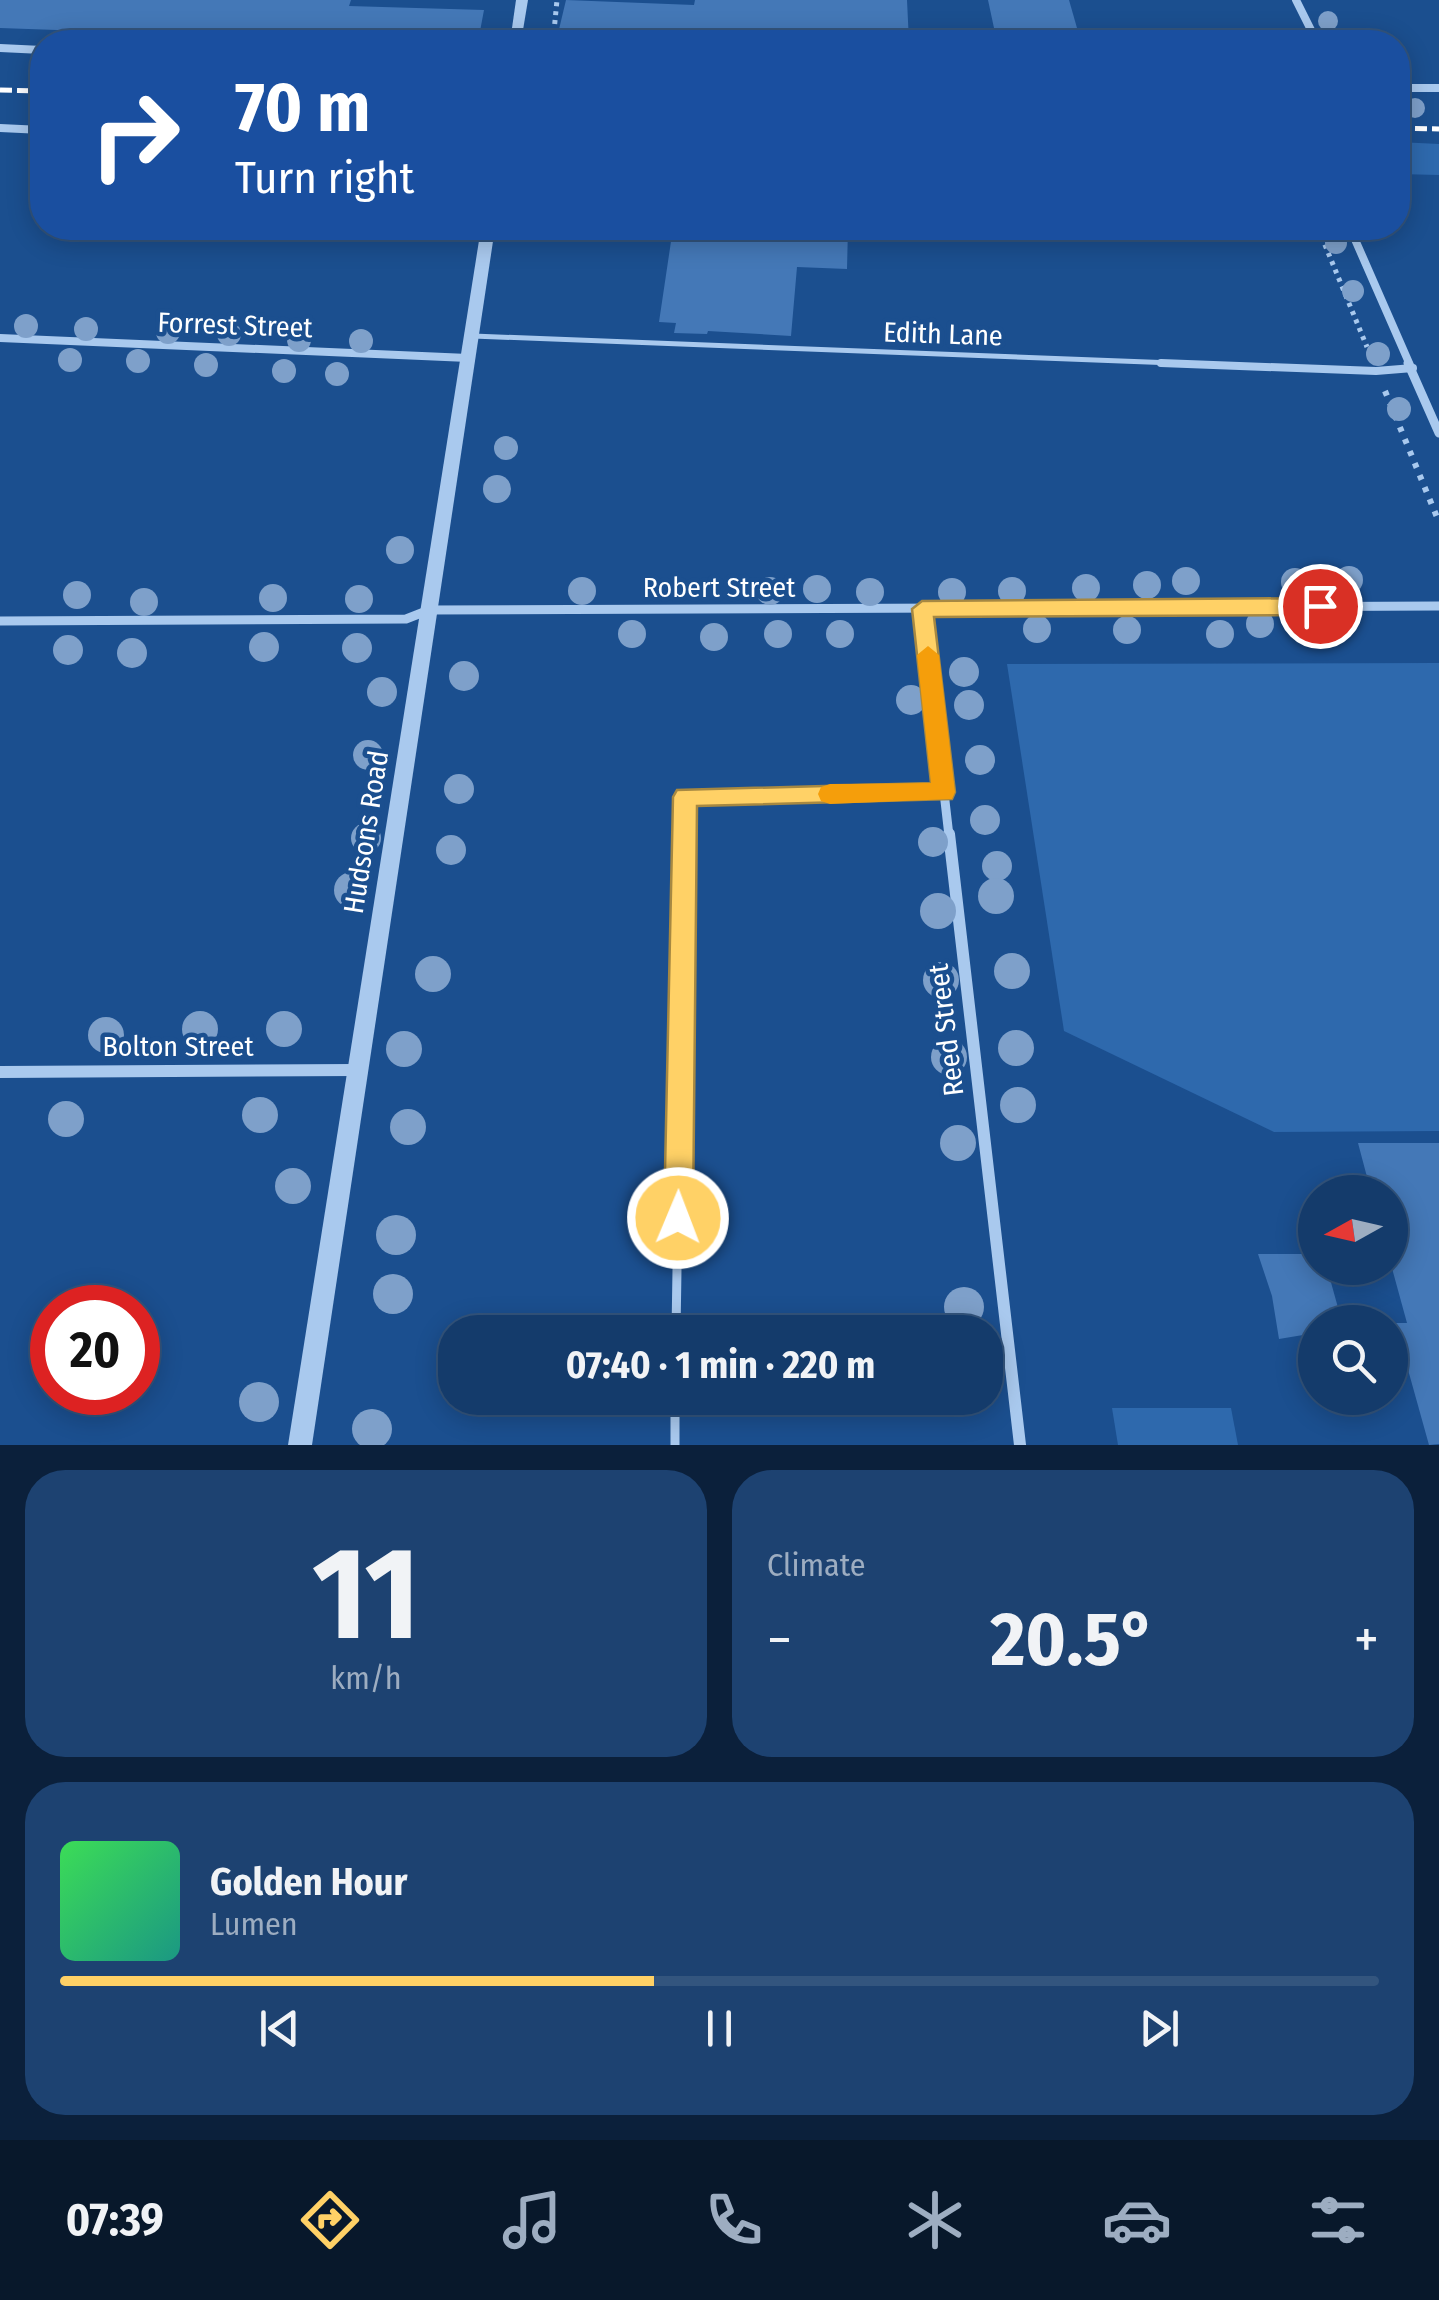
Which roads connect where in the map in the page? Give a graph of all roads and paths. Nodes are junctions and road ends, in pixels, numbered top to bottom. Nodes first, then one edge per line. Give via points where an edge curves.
1 (522, 0) edge
2 (556, 0) edge
3 (1296, 0) edge
4 (516, 30) edge
5 (554, 30) edge
6 (1311, 30) edge
7 (0, 48) edge
8 (30, 49) edge
9 (1410, 88) edge
10 (1439, 88) edge
11 (0, 128) edge
12 (30, 129) edge
13 (486, 240) edge
14 (1355, 240) edge
15 (472, 336) junction
16 (0, 338) edge
17 (468, 358) junction
18 (1412, 368) junction
19 (1439, 433) edge
20 (1439, 606) edge
21 (922, 609) junction
22 (429, 610) junction
23 (0, 621) edge
24 (944, 792) junction
25 (356, 1070) junction
26 (0, 1072) edge
27 (676, 1315) edge
28 (675, 1415) edge
29 (300, 1445) edge
30 (674, 1445) edge
31 (1020, 1445) edge

1 - 4 street
2 - 5 path
3 - 6 street
7 - 8 street
9 - 10 street
11 - 12 street
13 - 15 street, Hudsons Road
14 - 18 street
15 - 17 street, Hudsons Road
15 - 18 lane, Edith Lane
16 - 17 street, Forrest Street
17 - 22 street, Hudsons Road
18 - 19 street
20 - 21 street, Robert Street
21 - 22 street, Robert Street
21 - 24 street, Reed Street
22 - 23 street, Robert Street via 406,619
22 - 25 street, Hudsons Road
24 - 27 lane via 685,797
24 - 31 street, Reed Street
25 - 26 street, Bolton Street
25 - 29 street, Hudsons Road
28 - 30 lane

